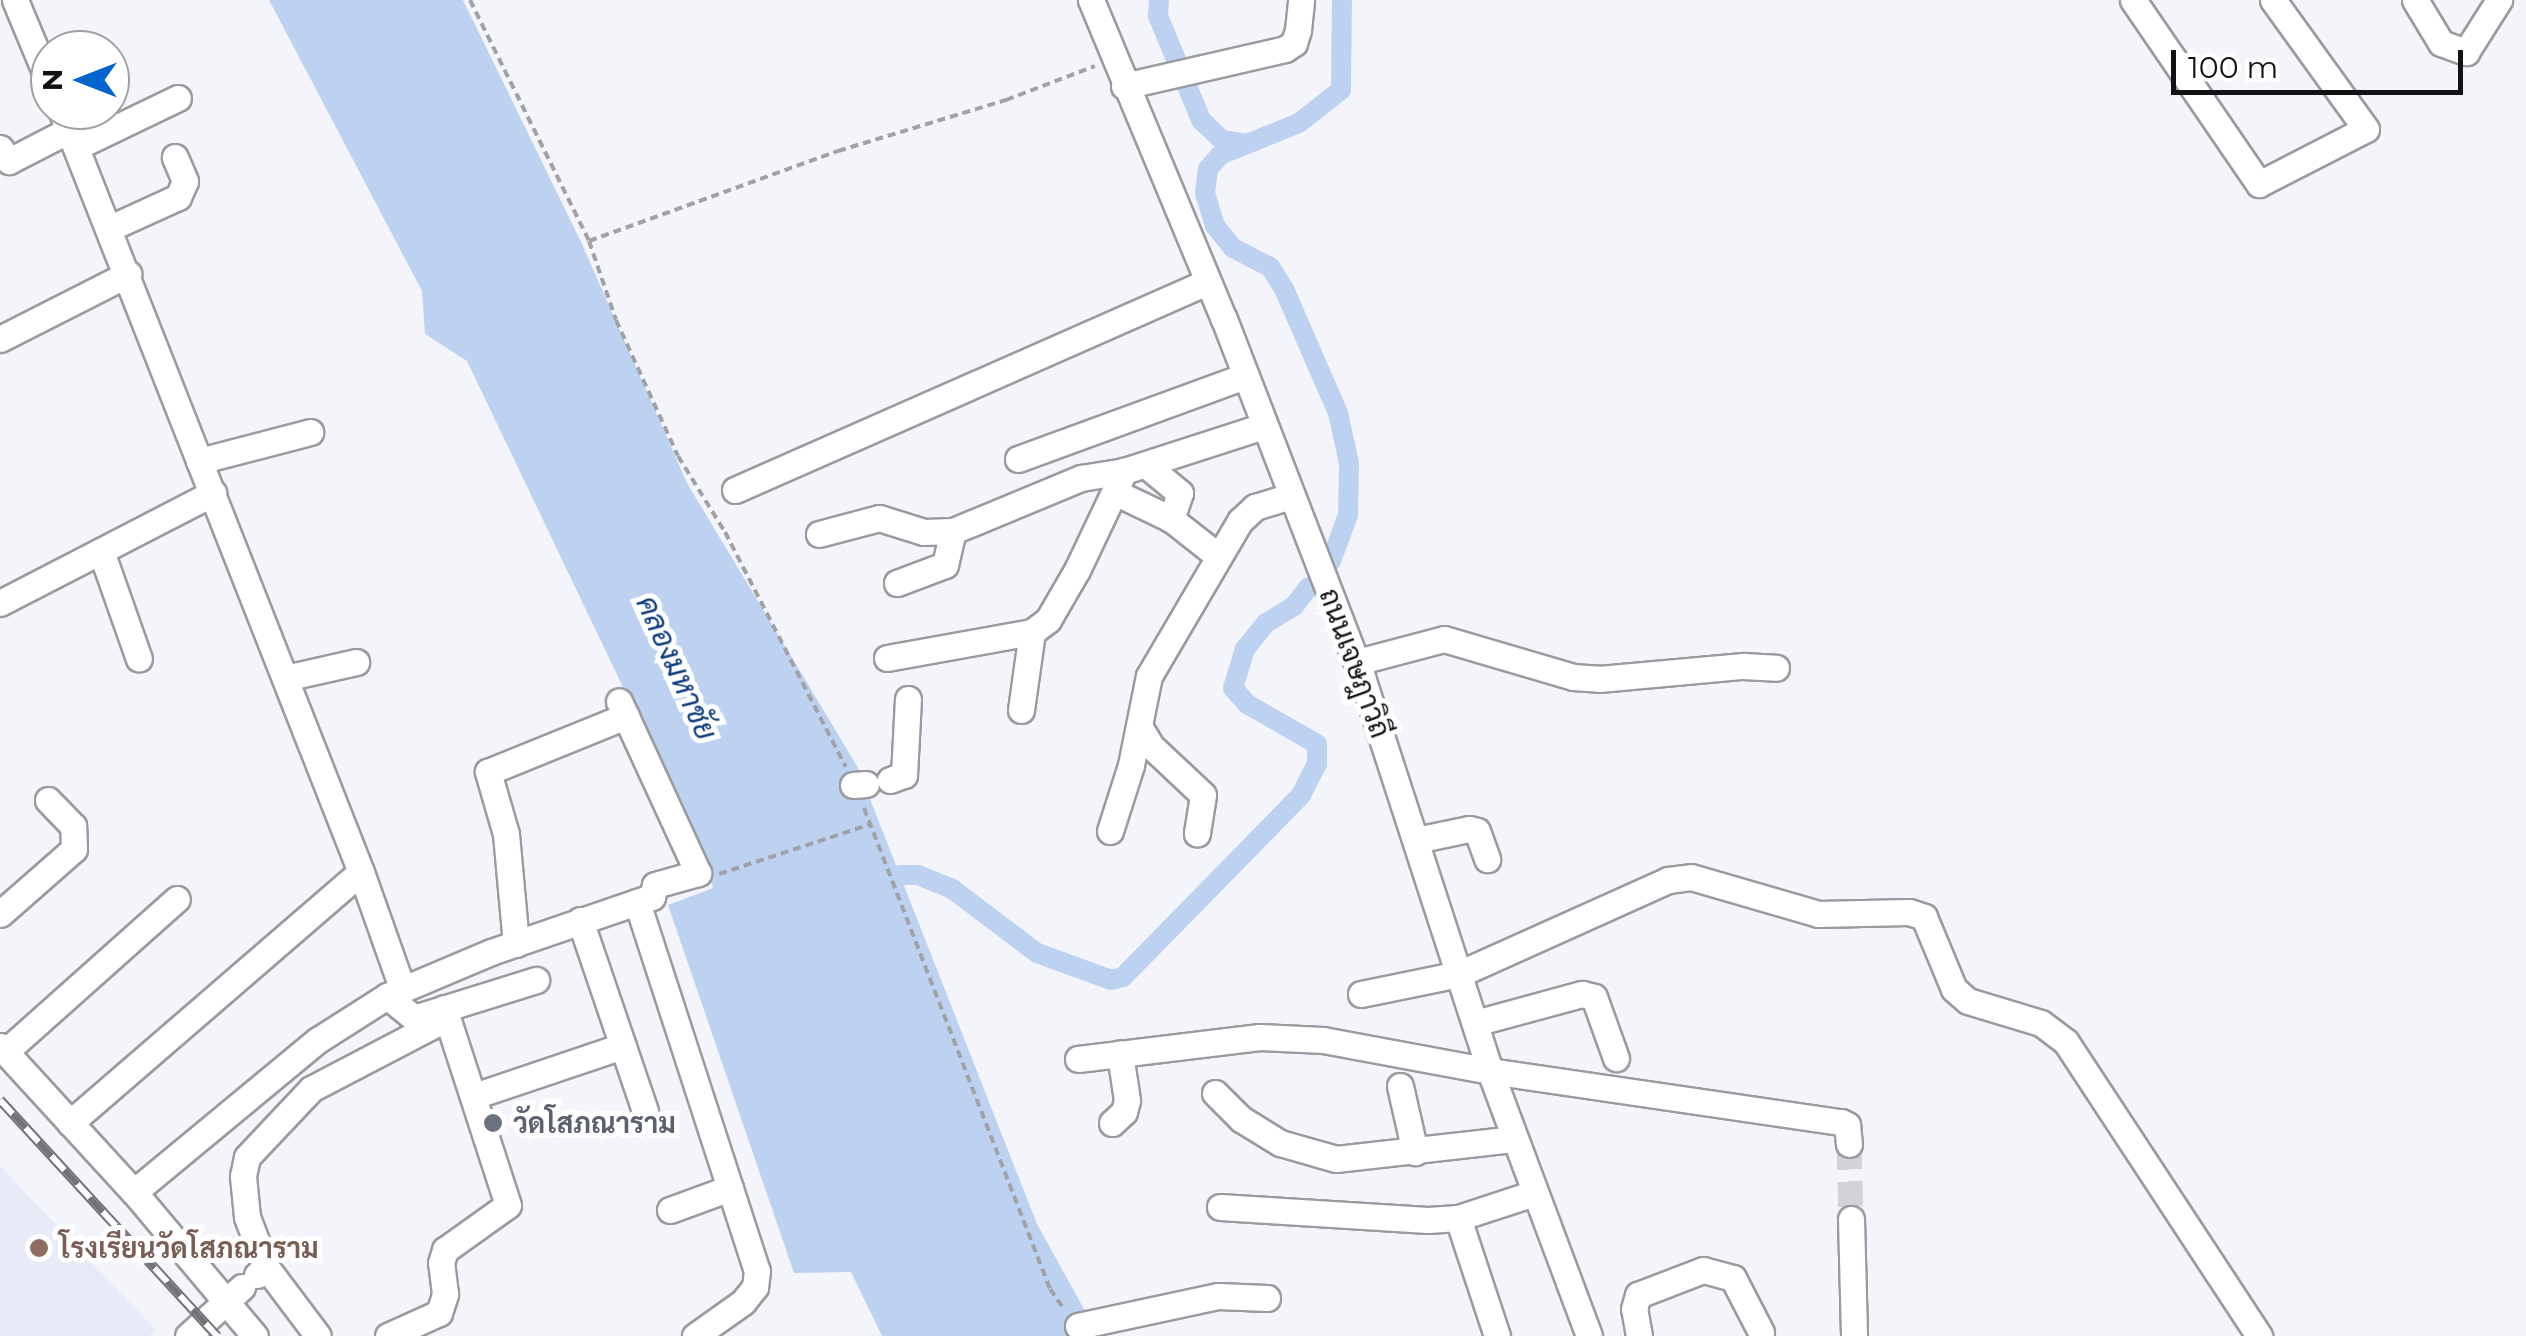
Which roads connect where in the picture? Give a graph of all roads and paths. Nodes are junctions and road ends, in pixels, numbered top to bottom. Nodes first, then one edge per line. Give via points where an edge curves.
1 (15, 0) edge
2 (470, 0) edge
3 (1091, 0) edge
4 (1301, 0) edge
5 (2133, 0) edge
6 (2273, 0) edge
7 (2415, 0) edge
8 (2499, 0) edge
9 (30, 36) edge
10 (1119, 74) junction
11 (178, 98) dead end
12 (130, 112) edge
13 (67, 130) edge
14 (69, 130) edge
15 (0, 148) edge
16 (175, 157) dead end
17 (110, 228) junction
18 (589, 241) junction
19 (128, 274) junction
20 (1206, 282) junction
21 (0, 339) edge
22 (1245, 376) junction
23 (1263, 426) junction
24 (310, 432) dead end
25 (1018, 458) dead end
26 (200, 461) junction
27 (1135, 468) junction
28 (735, 490) dead end
29 (213, 493) junction
30 (1291, 496) junction
31 (1126, 498) dead end
32 (1171, 519) junction
33 (953, 532) junction
34 (819, 534) dead end
35 (101, 551) junction
36 (1218, 556) junction
37 (897, 582) dead end
38 (0, 604) edge
39 (1032, 632) junction
40 (886, 658) dead end
41 (140, 659) dead end
42 (356, 662) dead end
43 (1356, 662) junction
44 (1776, 668) dead end
45 (285, 678) junction
46 (908, 699) dead end
47 (1021, 710) dead end
48 (1139, 726) junction
49 (870, 783) joint
50 (48, 800) dead end
51 (1110, 831) dead end
52 (1197, 834) dead end
53 (1416, 840) junction
54 (1487, 859) dead end
55 (362, 872) junction
56 (706, 878) dead end
57 (176, 899) dead end
58 (636, 902) junction
59 (0, 914) edge
60 (580, 920) junction
61 (516, 944) junction
62 (1459, 974) junction
63 (536, 980) dead end
64 (394, 992) junction
65 (1361, 994) dead end
66 (445, 1013) junction
67 (1475, 1024) junction
68 (623, 1046) junction
69 (3, 1049) edge
70 (1120, 1054) junction
71 (1616, 1058) dead end
72 (1078, 1059) dead end
73 (1490, 1071) junction
74 (1400, 1086) dead end
75 (1215, 1092) dead end
76 (474, 1096) junction
77 (645, 1111) dead end
78 (70, 1122) junction
79 (1112, 1123) dead end
80 (1515, 1139) junction
81 (1849, 1144) dead end
82 (1415, 1152) junction
83 (730, 1188) junction
84 (134, 1192) junction
85 (1534, 1193) junction
86 (1220, 1207) dead end
87 (670, 1210) dead end
88 (1458, 1218) junction
89 (1850, 1219) tunnel mouth
90 (247, 1283) junction
91 (1266, 1298) dead end
92 (1078, 1326) joint
93 (1761, 1332) dead end
94 (1488, 1333) edge
95 (188, 1336) edge
96 (255, 1336) edge
97 (318, 1336) edge
98 (388, 1336) edge
99 (694, 1336) edge
100 (1589, 1336) edge
101 (1639, 1336) edge
102 (1854, 1336) edge
103 (2259, 1336) edge

1 - 9 street
2 - 18 path
3 - 10 street, ถนนเจษฎาวิถี
4 - 10 street via 1294,42 1285,48
5 - 6 street via 2259,184 2366,129
7 - 8 street via 2440,42 2466,52
10 - 18 path via 1006,100 838,152
10 - 20 street, ถนนเจษฎาวิถี
11 - 12 street
13 - 15 street via 9,161
14 - 17 street
16 - 17 street via 184,182 178,197
17 - 19 street
18 - 49 path via 616,320 678,456
19 - 21 street
19 - 26 street
20 - 22 street, ถนนเจษฎาวิถี
20 - 28 street
22 - 23 street, ถนนเจษฎาวิถี
22 - 25 street
23 - 27 street
23 - 30 street, ถนนเจษฎาวิถี
24 - 26 street
26 - 29 street
27 - 32 street via 1180,493
27 - 33 street via 1082,478
27 - 39 street via 1048,620
29 - 35 street
29 - 45 street
30 - 36 street via 1255,507
30 - 43 street, ถนนเจษฎาวิถี
31 - 32 street
32 - 36 street
33 - 34 street via 924,532 879,518
33 - 37 street via 945,565
35 - 38 street
35 - 41 street
36 - 48 street via 1149,676
39 - 40 street
39 - 47 street
42 - 45 street
43 - 44 street via 1444,639 1599,680
43 - 53 street, ถนนเจษฎาวิถี
45 - 55 street
46 - 49 street via 904,775
48 - 51 street
48 - 52 street via 1204,795
50 - 59 street via 73,826 74,849
53 - 54 street via 1477,831
53 - 62 street, ถนนเจษฎาวิถี
55 - 64 street
55 - 78 street
56 - 92 path via 871,824 1050,1289
57 - 69 street
58 - 60 street
58 - 61 street via 652,897 655,885 698,870 622,708 488,772 506,834
58 - 83 street
60 - 61 street
60 - 68 street
61 - 64 street
62 - 65 street
62 - 67 street, ถนนเจษฎาวิถี
62 - 103 street via 1650,888 1692,877 1818,914 1908,912 1924,918 1954,990 1968,1002 2042,1023 2066,1042
63 - 66 street
64 - 66 street via 414,1018
64 - 84 street via 318,1040
66 - 76 street
66 - 90 street via 311,1090 247,1157
67 - 71 street via 1582,994 1594,997
67 - 73 street, ถนนเจษฎาวิถี
68 - 76 street
68 - 77 street
69 - 78 street
70 - 72 street
70 - 73 street via 1280,1036
70 - 79 street via 1127,1100
73 - 80 street, ถนนเจษฎาวิถี
73 - 81 street via 1841,1122
74 - 82 street
75 - 82 street via 1280,1144 1362,1159
76 - 98 street via 508,1205 445,1250 438,1313
78 - 84 street
80 - 82 street
80 - 85 street, ถนนเจษฎาวิถี
83 - 87 street
83 - 99 street via 757,1270 755,1287
84 - 90 street
85 - 88 street
85 - 100 street, ถนนเจษฎาวิถี
86 - 88 street
88 - 94 street
89 - 102 street
90 - 95 street
90 - 96 street
90 - 97 street
91 - 92 street via 1208,1298
93 - 101 street via 1733,1278 1703,1270 1638,1294

